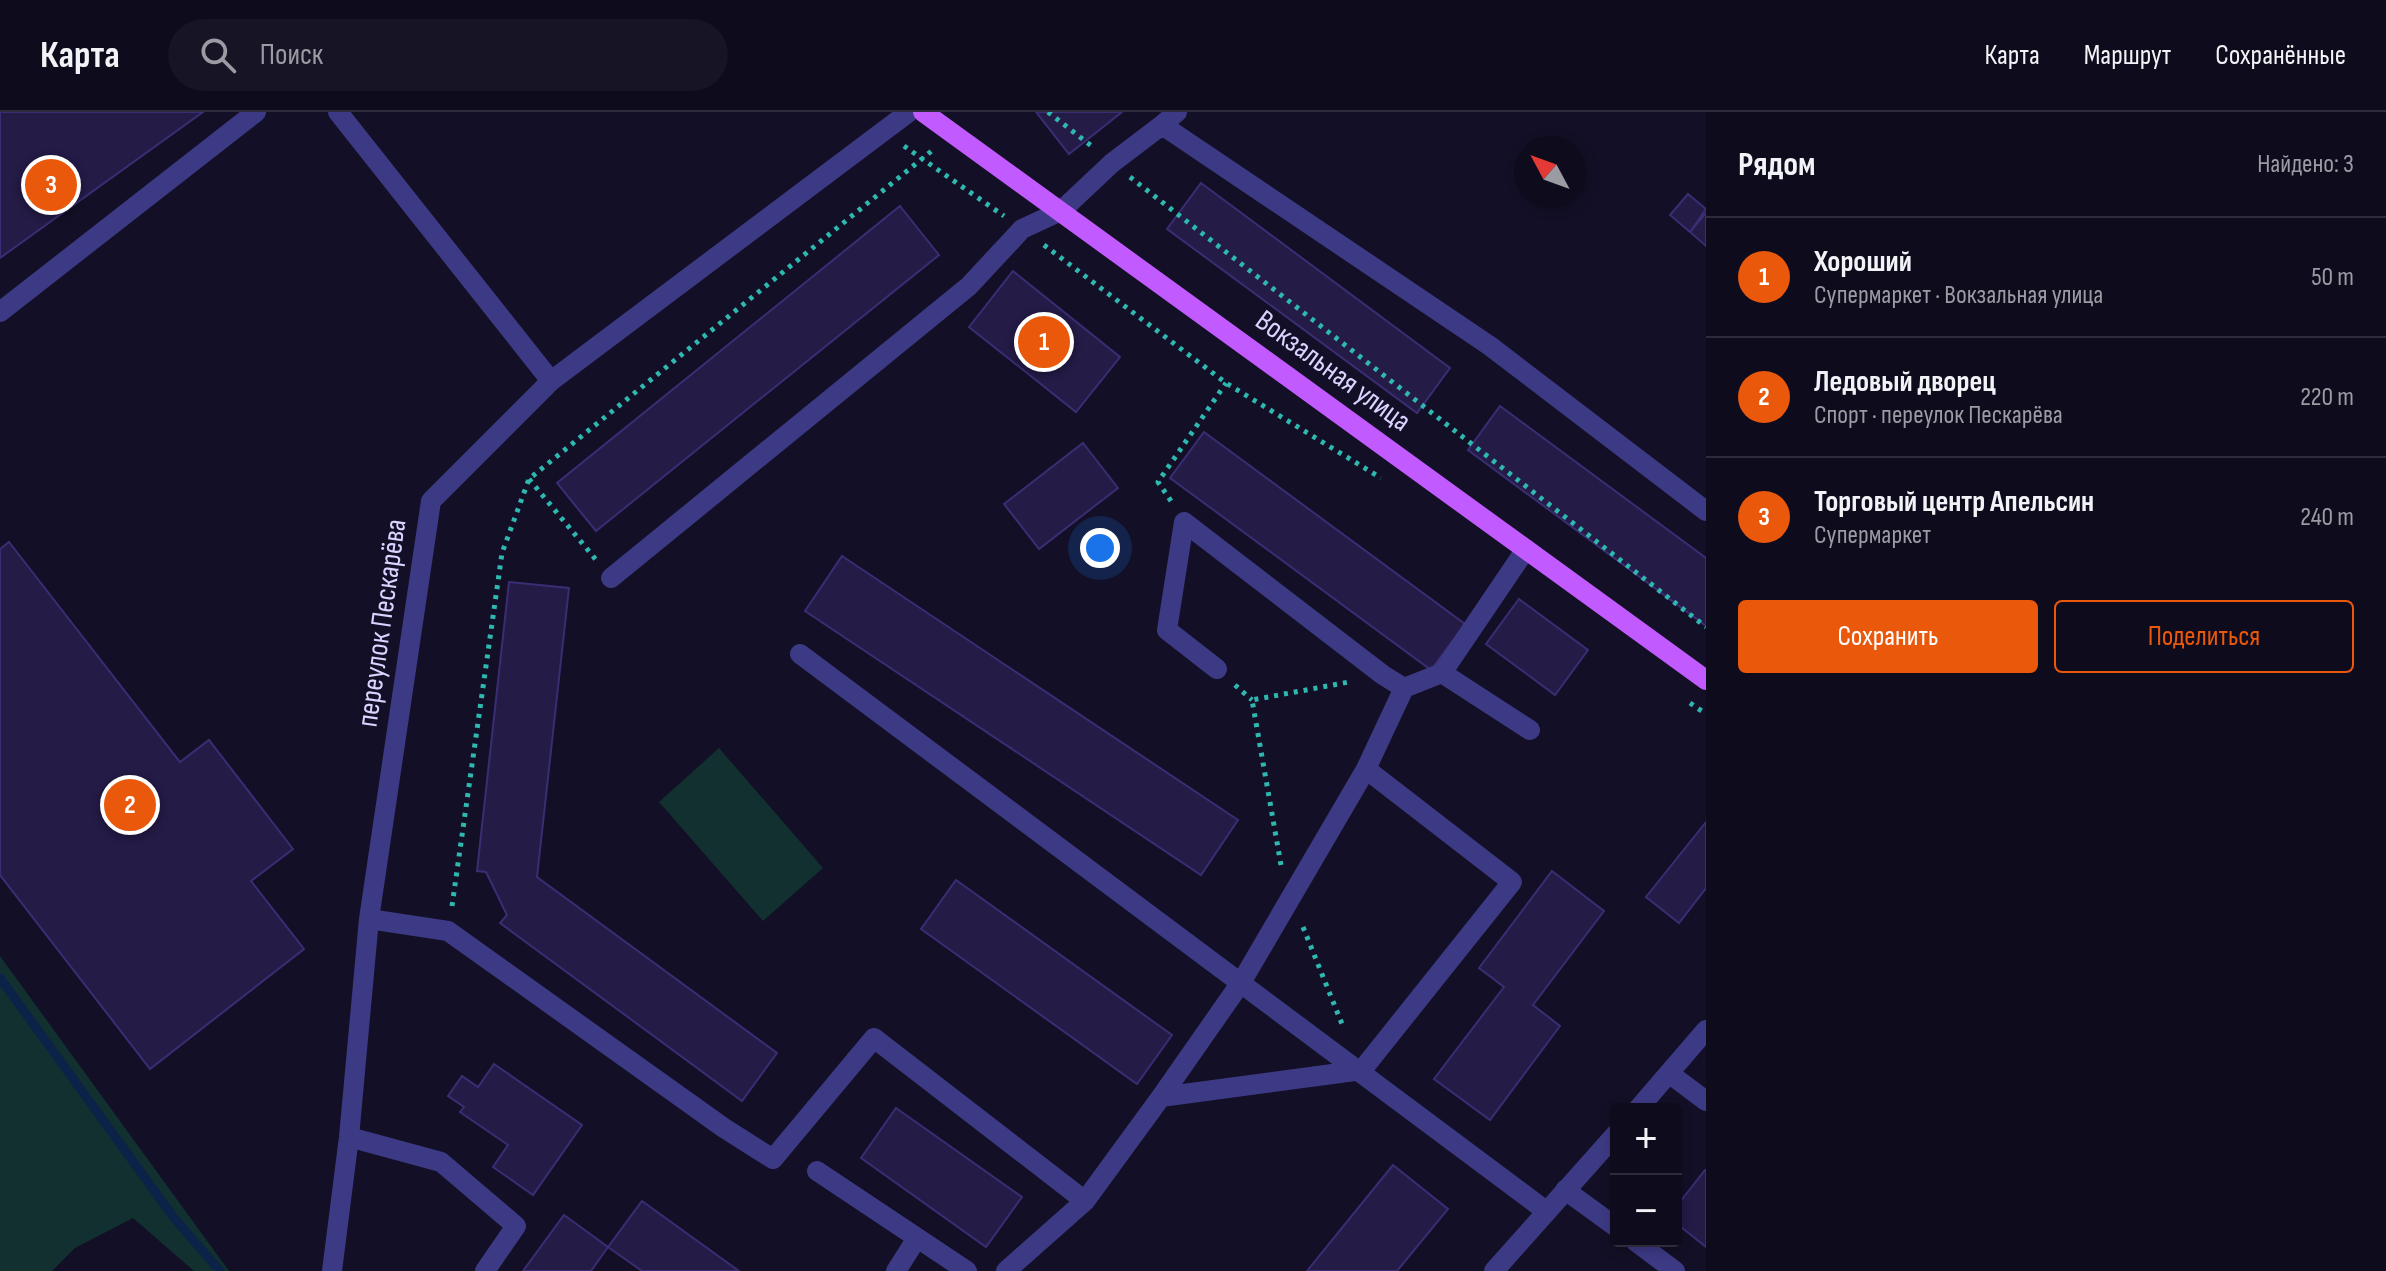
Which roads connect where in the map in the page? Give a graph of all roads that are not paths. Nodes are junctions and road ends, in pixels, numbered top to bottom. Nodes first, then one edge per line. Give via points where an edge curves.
1 (256, 112) edge
2 (338, 112) edge
3 (909, 112) edge
4 (923, 112) edge
5 (1170, 119) edge
6 (1061, 211) junction
7 (0, 312) edge
8 (551, 381) junction
9 (1706, 511) edge
10 (1526, 549) junction
11 (611, 578) road end
12 (800, 654) dead end
13 (1217, 669) dead end
14 (1442, 673) junction
15 (1706, 680) edge
16 (1404, 688) junction
17 (1530, 730) dead end
18 (1366, 769) junction
19 (369, 919) junction
20 (1242, 981) junction
21 (1706, 1030) edge
22 (1362, 1070) junction
23 (1670, 1074) junction
24 (1161, 1097) junction
25 (1706, 1101) edge
26 (1643, 1103) edge
27 (349, 1137) junction
28 (1610, 1141) edge
29 (817, 1171) dead end
30 (1565, 1190) junction
31 (1085, 1201) junction
32 (1546, 1211) junction
33 (1610, 1223) edge
34 (917, 1238) junction
35 (1643, 1247) edge
36 (332, 1271) edge
37 (485, 1271) edge
38 (896, 1271) edge
39 (967, 1271) edge
40 (1006, 1271) edge
41 (1494, 1271) edge
42 (1675, 1271) edge

1 - 7 street
2 - 8 street
3 - 8 street, переулок Пескарёва
4 - 6 main road, Вокзальная улица
5 - 6 street
5 - 9 street via 1490,346
6 - 10 main road, Вокзальная улица
6 - 11 street via 1022,229 969,286
8 - 19 street, переулок Пескарёва via 431,501
10 - 14 street
10 - 15 main road, Вокзальная улица
12 - 20 street
13 - 16 street via 1167,630 1184,522
14 - 16 street
14 - 17 street
16 - 18 street
18 - 20 street
18 - 22 street via 1512,882
19 - 27 street, переулок Пескарёва
19 - 31 street via 448,931 773,1159 874,1038
20 - 22 street
20 - 24 street
21 - 23 street
22 - 24 street
22 - 32 street
23 - 25 street
23 - 26 street
24 - 31 street
27 - 36 street, переулок Пескарёва
27 - 37 street via 441,1162 516,1226
28 - 30 street
29 - 34 street
30 - 32 street
30 - 33 street
31 - 40 street
32 - 41 street
34 - 38 street
34 - 39 street
35 - 42 street

